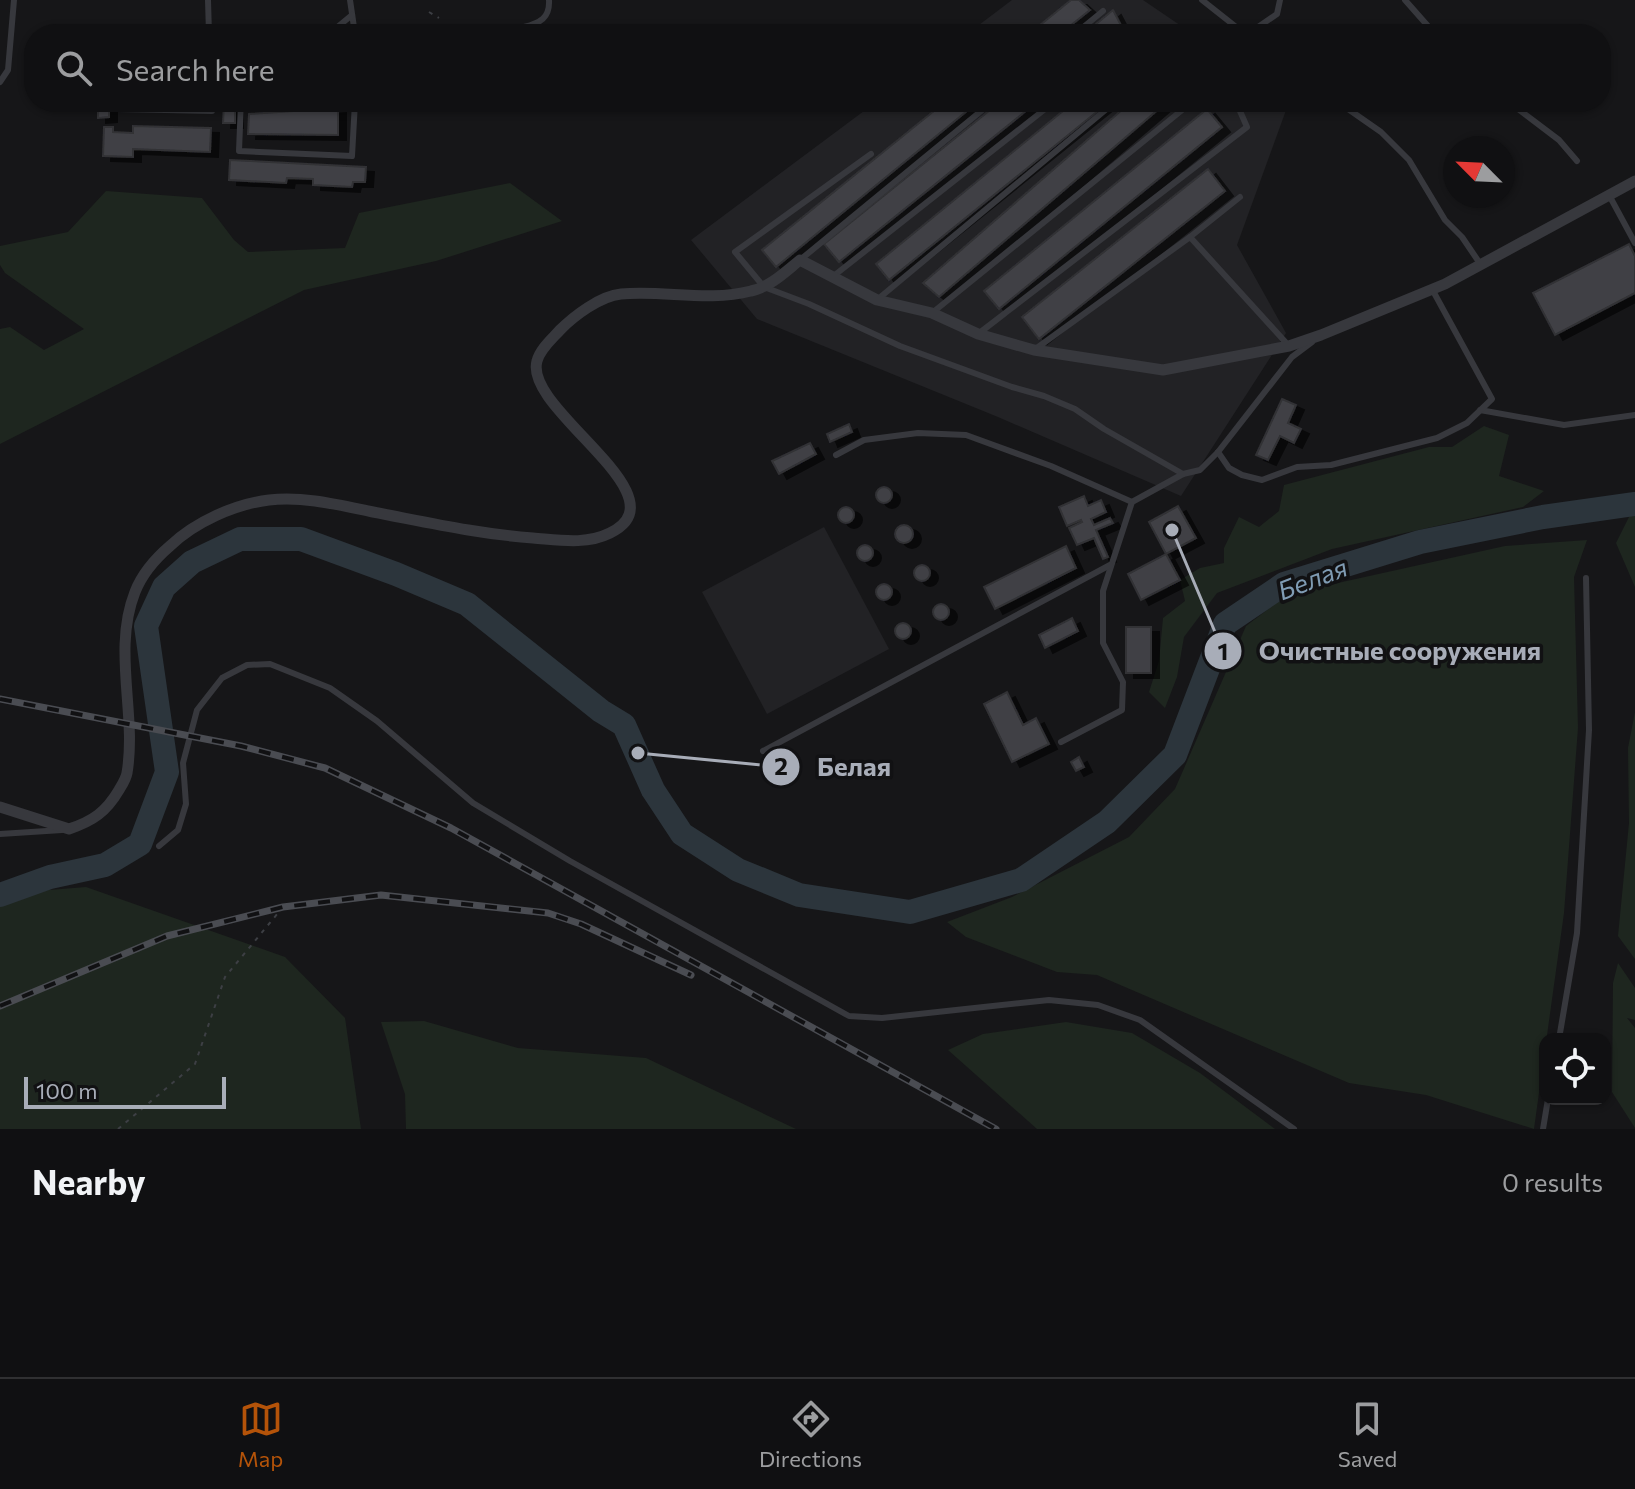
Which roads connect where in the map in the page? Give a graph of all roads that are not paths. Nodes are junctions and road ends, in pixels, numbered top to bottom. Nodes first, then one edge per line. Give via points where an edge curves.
1 (14, 0) edge
2 (208, 0) edge
3 (350, 0) edge
4 (549, 0) edge
5 (1202, 0) edge
6 (1280, 0) edge
7 (1405, 0) edge
8 (1103, 11) dead end
9 (352, 15) junction
10 (209, 24) edge
11 (341, 24) edge
12 (353, 24) edge
13 (536, 24) edge
14 (1087, 24) edge
15 (1233, 24) edge
16 (1262, 24) edge
17 (1426, 24) edge
18 (0, 26) edge
19 (11, 26) junction
20 (0, 82) edge
21 (241, 112) edge
22 (354, 112) edge
23 (980, 112) edge
24 (1041, 112) edge
25 (1103, 112) edge
26 (1180, 112) edge
27 (1240, 112) edge
28 (1352, 112) edge
29 (1522, 112) edge
30 (871, 154) dead end
31 (1577, 161) dead end
32 (1635, 181) edge
33 (1609, 195) junction
34 (1240, 197) dead end
35 (1190, 237) junction
36 (1635, 243) edge
37 (800, 260) junction
38 (1481, 265) junction
39 (831, 278) junction
40 (764, 287) junction
41 (1432, 289) junction
42 (877, 300) junction
43 (932, 313) junction
44 (978, 334) junction
45 (1321, 335) junction
46 (1289, 346) junction
47 (1034, 350) junction
48 (1480, 410) junction
49 (1635, 415) edge
50 (1218, 452) junction
51 (836, 455) dead end
52 (1183, 474) junction
53 (1132, 502) junction
54 (1110, 565) junction
55 (1586, 578) dead end
56 (1061, 742) dead end
57 (763, 751) dead end
58 (0, 807) edge
59 (69, 829) junction
60 (0, 834) edge
61 (159, 846) dead end
62 (1560, 1033) edge
63 (1547, 1105) edge
64 (1294, 1129) edge
65 (1543, 1129) edge

1 - 19 lane
2 - 10 lane
3 - 9 lane
4 - 13 lane via 546,17
5 - 15 lane
6 - 16 lane via 1277,14
7 - 17 lane
8 - 14 lane
9 - 11 lane
9 - 12 lane
18 - 19 lane
19 - 20 lane via 8,70
21 - 22 lane via 239,151 352,156
23 - 37 lane
24 - 39 lane
25 - 42 lane
26 - 43 lane
27 - 44 lane via 1247,127
28 - 38 lane via 1409,160 1445,220
29 - 31 lane
30 - 40 lane via 735,252
32 - 33 street
33 - 36 lane
33 - 38 street
34 - 35 lane
35 - 46 lane
35 - 47 lane
37 - 39 street
37 - 40 street
38 - 41 street
39 - 42 street
40 - 52 lane via 900,346 1075,409
40 - 59 street via 698,297 619,294 585,311 546,345 536,378 630,495 630,512 613,532 591,540 499,535 310,500 269,500 204,522 172,544 149,567 129,610 127,776 102,815
41 - 45 street
41 - 48 lane via 1492,399
42 - 43 street
43 - 44 street
44 - 47 street
45 - 46 street
45 - 50 lane via 1292,357
46 - 47 street via 1163,370
48 - 49 lane via 1564,425
48 - 50 lane via 1437,438 1331,465 1297,467 1262,480 1229,468
50 - 52 lane via 1200,470
51 - 53 lane via 864,440 918,433 966,435
52 - 53 lane
53 - 54 lane
54 - 56 lane via 1103,591 1103,643 1123,682 1122,710
54 - 57 lane
55 - 62 lane via 1589,730 1577,933
58 - 59 street
59 - 60 lane
61 - 64 lane via 178,830 186,804 183,763 197,710 222,678 247,665 270,664 330,688 473,803 849,1016 882,1018 1049,1000 1098,1005 1140,1020
63 - 65 lane

